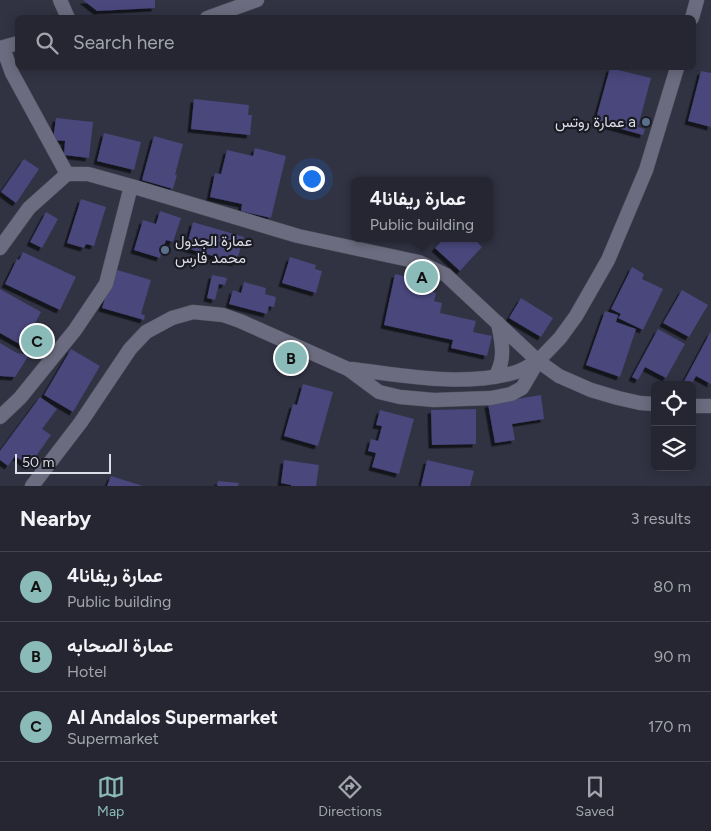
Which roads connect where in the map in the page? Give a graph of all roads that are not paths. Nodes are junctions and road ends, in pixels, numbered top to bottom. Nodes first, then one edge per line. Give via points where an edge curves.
1 (60, 0) edge
2 (257, 0) edge
3 (697, 0) edge
4 (67, 15) edge
5 (215, 15) edge
6 (693, 15) edge
7 (15, 44) edge
8 (2, 48) edge
9 (676, 70) edge
10 (67, 174) junction
11 (131, 186) junction
12 (0, 248) edge
13 (498, 323) junction
14 (538, 361) junction
15 (348, 369) junction
16 (494, 377) junction
17 (651, 404) edge
18 (696, 406) edge
19 (711, 406) edge
20 (0, 416) edge
21 (32, 486) edge

1 - 4 street
2 - 5 street
3 - 6 street
7 - 8 street
8 - 10 street via 12,73
9 - 14 street via 646,170 608,260 576,316
10 - 11 street via 88,174
10 - 12 street via 29,208
11 - 13 street via 298,236 419,262 446,275
11 - 20 street via 106,284 75,330 20,398
13 - 14 street
13 - 16 street via 502,359
14 - 15 street via 522,388 491,398 400,398 379,392
14 - 16 street via 516,373
14 - 17 street via 559,376 591,390
15 - 16 street via 430,378
15 - 21 street via 223,315 193,312 172,318 146,332 130,349 81,422
18 - 19 street

